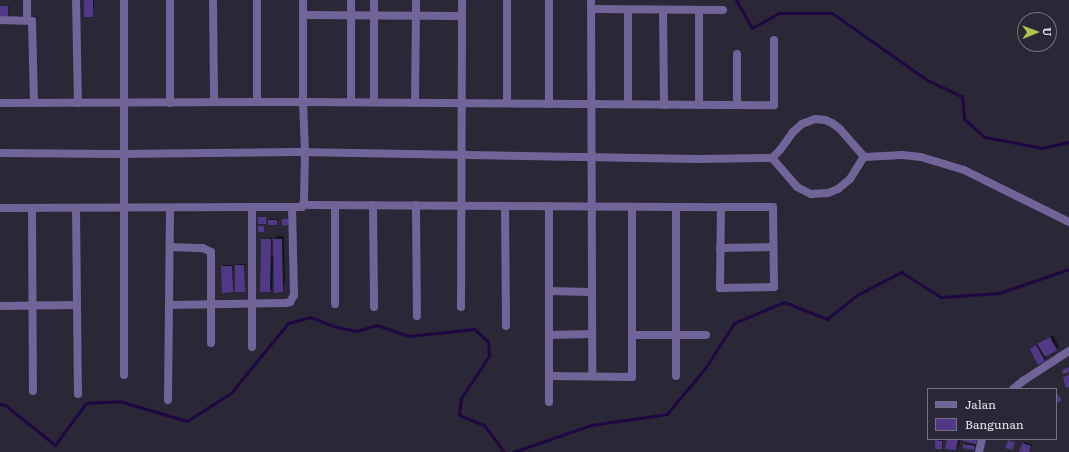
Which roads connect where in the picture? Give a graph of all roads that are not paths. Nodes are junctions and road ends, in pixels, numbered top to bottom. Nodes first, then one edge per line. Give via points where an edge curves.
1 (27, 0) edge
2 (76, 0) edge
3 (124, 0) edge
4 (170, 0) edge
5 (213, 0) edge
6 (257, 0) edge
7 (303, 0) edge
8 (351, 0) edge
9 (374, 0) edge
10 (416, 0) edge
11 (462, 0) edge
12 (507, 0) edge
13 (549, 0) edge
14 (592, 0) edge
15 (592, 9) junction
16 (628, 10) junction
17 (663, 10) junction
18 (699, 10) junction
19 (723, 10) dead end
20 (303, 15) junction
21 (351, 15) junction
22 (374, 15) junction
23 (416, 16) junction
24 (462, 16) junction
25 (0, 20) edge
26 (27, 20) junction
27 (774, 40) dead end
28 (737, 54) dead end
29 (214, 102) junction
30 (257, 102) junction
31 (303, 102) junction
32 (352, 102) junction
33 (374, 102) junction
34 (0, 103) edge
35 (34, 103) junction
36 (78, 103) junction
37 (124, 103) junction
38 (170, 103) junction
39 (415, 103) junction
40 (462, 103) junction
41 (507, 103) junction
42 (549, 104) junction
43 (592, 104) junction
44 (628, 104) junction
45 (664, 105) junction
46 (699, 105) junction
47 (736, 105) junction
48 (305, 152) junction
49 (0, 153) edge
50 (124, 154) junction
51 (462, 156) junction
52 (864, 157) junction
53 (591, 158) junction
54 (772, 158) junction
55 (304, 205) junction
56 (335, 205) junction
57 (373, 205) junction
58 (416, 205) junction
59 (462, 206) junction
60 (505, 206) junction
61 (549, 206) junction
62 (591, 206) junction
63 (632, 206) junction
64 (676, 207) junction
65 (721, 207) junction
66 (0, 208) edge
67 (32, 208) junction
68 (76, 208) junction
69 (125, 208) junction
70 (170, 208) junction
71 (252, 208) junction
72 (292, 208) junction
73 (1069, 222) edge
74 (170, 247) junction
75 (773, 247) junction
76 (720, 248) junction
77 (549, 291) junction
78 (591, 292) junction
79 (212, 304) junction
80 (252, 304) junction
81 (335, 304) dead end
82 (33, 305) junction
83 (77, 305) junction
84 (169, 305) junction
85 (0, 306) edge
86 (374, 307) dead end
87 (461, 307) dead end
88 (417, 316) dead end
89 (506, 326) dead end
90 (591, 334) junction
91 (549, 335) junction
92 (632, 335) junction
93 (676, 335) junction
94 (706, 335) dead end
95 (211, 342) dead end
96 (252, 347) dead end
97 (1069, 351) edge
98 (124, 375) dead end
99 (549, 376) junction
100 (592, 376) junction
101 (676, 376) dead end
102 (1014, 388) edge
103 (34, 391) dead end
104 (78, 394) dead end
105 (168, 400) dead end
106 (548, 402) dead end
107 (982, 440) edge
108 (979, 452) edge

1 - 26 street
2 - 36 street
3 - 37 street
4 - 38 street
5 - 29 street
6 - 30 street
7 - 20 street
8 - 21 street
9 - 22 street
10 - 23 street
11 - 24 street
12 - 41 street
13 - 42 street
14 - 15 street
15 - 16 street
15 - 43 street
16 - 17 street
16 - 44 street
17 - 18 street
17 - 45 street
18 - 19 street
18 - 46 street
20 - 21 street
20 - 31 street
21 - 22 street
21 - 32 street
22 - 23 street
22 - 33 street
23 - 24 street
23 - 39 street
24 - 40 street
25 - 26 street
26 - 35 street via 33,24
27 - 47 street via 774,106
28 - 47 street
29 - 30 street
29 - 38 street
30 - 31 street
31 - 32 street
31 - 48 street
32 - 33 street
33 - 39 street
34 - 35 street
35 - 36 street
36 - 37 street
37 - 38 street
37 - 50 street
39 - 40 street
40 - 41 street
40 - 51 street
41 - 42 street
42 - 43 street
43 - 44 street
43 - 53 street
44 - 45 street
45 - 46 street
46 - 47 street
48 - 50 street
48 - 51 street
48 - 55 street
49 - 50 street
50 - 69 street
51 - 53 street
51 - 59 street
52 - 54 street via 850,179 838,189 828,193 811,194 797,187
52 - 54 street via 847,136 832,123 815,119 802,124 793,132
52 - 73 street via 921,157 964,170
53 - 54 street
53 - 62 street
55 - 56 street
55 - 72 street
56 - 57 street
56 - 81 street
57 - 58 street
57 - 86 street
58 - 59 street
58 - 88 street
59 - 60 street
59 - 87 street
60 - 61 street
60 - 89 street
61 - 62 street
61 - 77 street
62 - 63 street
62 - 78 street
63 - 64 street
63 - 92 street
64 - 65 street
64 - 93 street
65 - 75 street via 773,207
65 - 76 street
66 - 67 street
67 - 68 street
67 - 82 street
68 - 69 street
68 - 83 street
69 - 70 street
69 - 98 street
70 - 71 street
70 - 74 street
71 - 72 street
71 - 80 street
72 - 80 street via 292,300 286,304
74 - 79 street via 209,250
74 - 84 street
75 - 76 street
75 - 76 street via 774,287 720,288
77 - 78 street
77 - 91 street
78 - 90 street
79 - 80 street
79 - 84 street
79 - 95 street
80 - 96 street
82 - 83 street
82 - 85 street
82 - 103 street
83 - 104 street
84 - 105 street
90 - 91 street
90 - 100 street
91 - 99 street
92 - 93 street
92 - 100 street via 632,377
93 - 94 street
93 - 101 street
97 - 102 street
99 - 100 street
99 - 106 street
107 - 108 street

